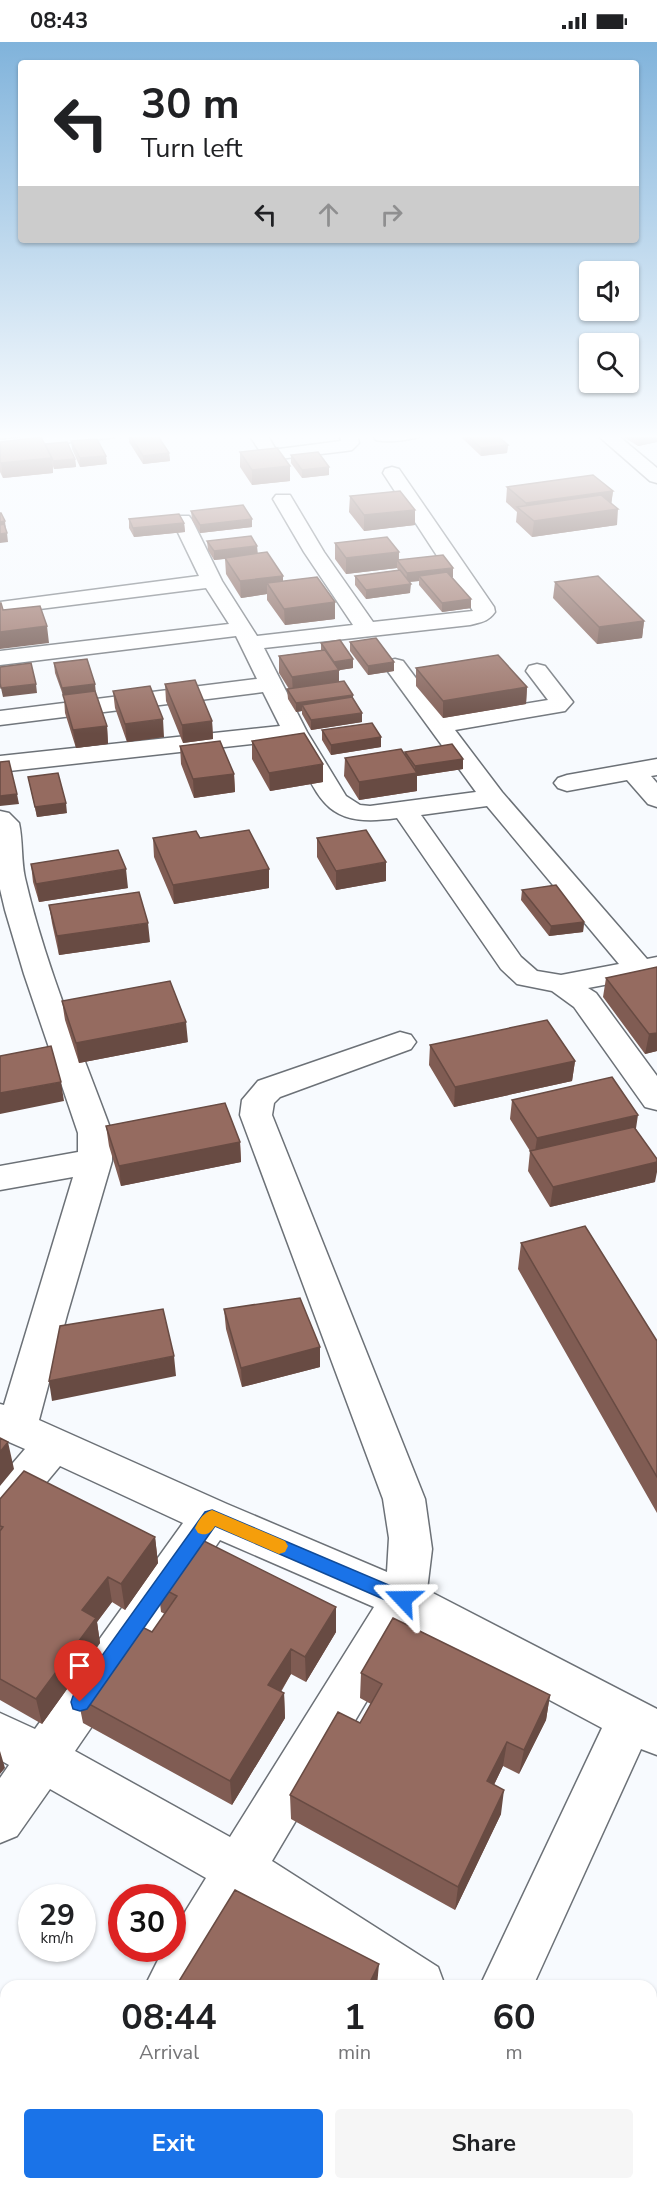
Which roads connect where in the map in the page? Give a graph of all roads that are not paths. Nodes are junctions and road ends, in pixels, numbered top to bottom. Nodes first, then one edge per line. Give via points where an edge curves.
1 (189, 533) edge
2 (303, 533) edge
3 (433, 533) edge
4 (212, 581) junction
5 (0, 608) edge
6 (367, 629) junction
7 (247, 636) junction
8 (0, 658) edge
9 (396, 666) edge
10 (537, 671) dead end
11 (271, 684) junction
12 (0, 718) edge
13 (439, 725) junction
14 (295, 732) junction
15 (0, 764) edge
16 (645, 769) edge
17 (567, 783) dead end
18 (493, 797) junction
19 (657, 799) edge
20 (405, 810) junction
21 (0, 819) edge
22 (649, 968) edge
23 (561, 984) junction
24 (400, 1042) dead end
25 (657, 1099) edge
26 (95, 1161) junction
27 (0, 1178) edge
28 (23, 1431) edge
29 (0, 1507) edge
30 (212, 1517) junction
31 (403, 1599) junction
32 (644, 1726) edge
33 (20, 1746) edge
34 (0, 1819) edge
35 (238, 1869) junction
36 (174, 1980) edge
37 (410, 1980) edge
38 (509, 1980) edge

1 - 4 street
2 - 6 street
3 - 6 street via 484,612 470,618
4 - 5 street
4 - 7 street
6 - 7 street
7 - 8 street
7 - 11 street
9 - 13 street
10 - 13 street via 561,702 557,706
11 - 12 street
11 - 14 street
13 - 18 street
14 - 15 street
14 - 20 street via 345,810 370,814
16 - 17 street
16 - 19 street
18 - 20 street
18 - 22 street
20 - 23 street via 511,963 528,978
21 - 26 street via 8,831 10,875 36,964 95,1133
22 - 23 street
23 - 25 street via 585,1000
24 - 31 street via 269,1089 258,1100 256,1115 404,1499 411,1531 412,1564
26 - 27 street
26 - 28 street via 48,1315
28 - 29 street
28 - 30 street
30 - 31 street
30 - 33 street
31 - 32 street
31 - 35 street
32 - 38 street
33 - 34 street
33 - 35 street
35 - 36 street
35 - 37 street

